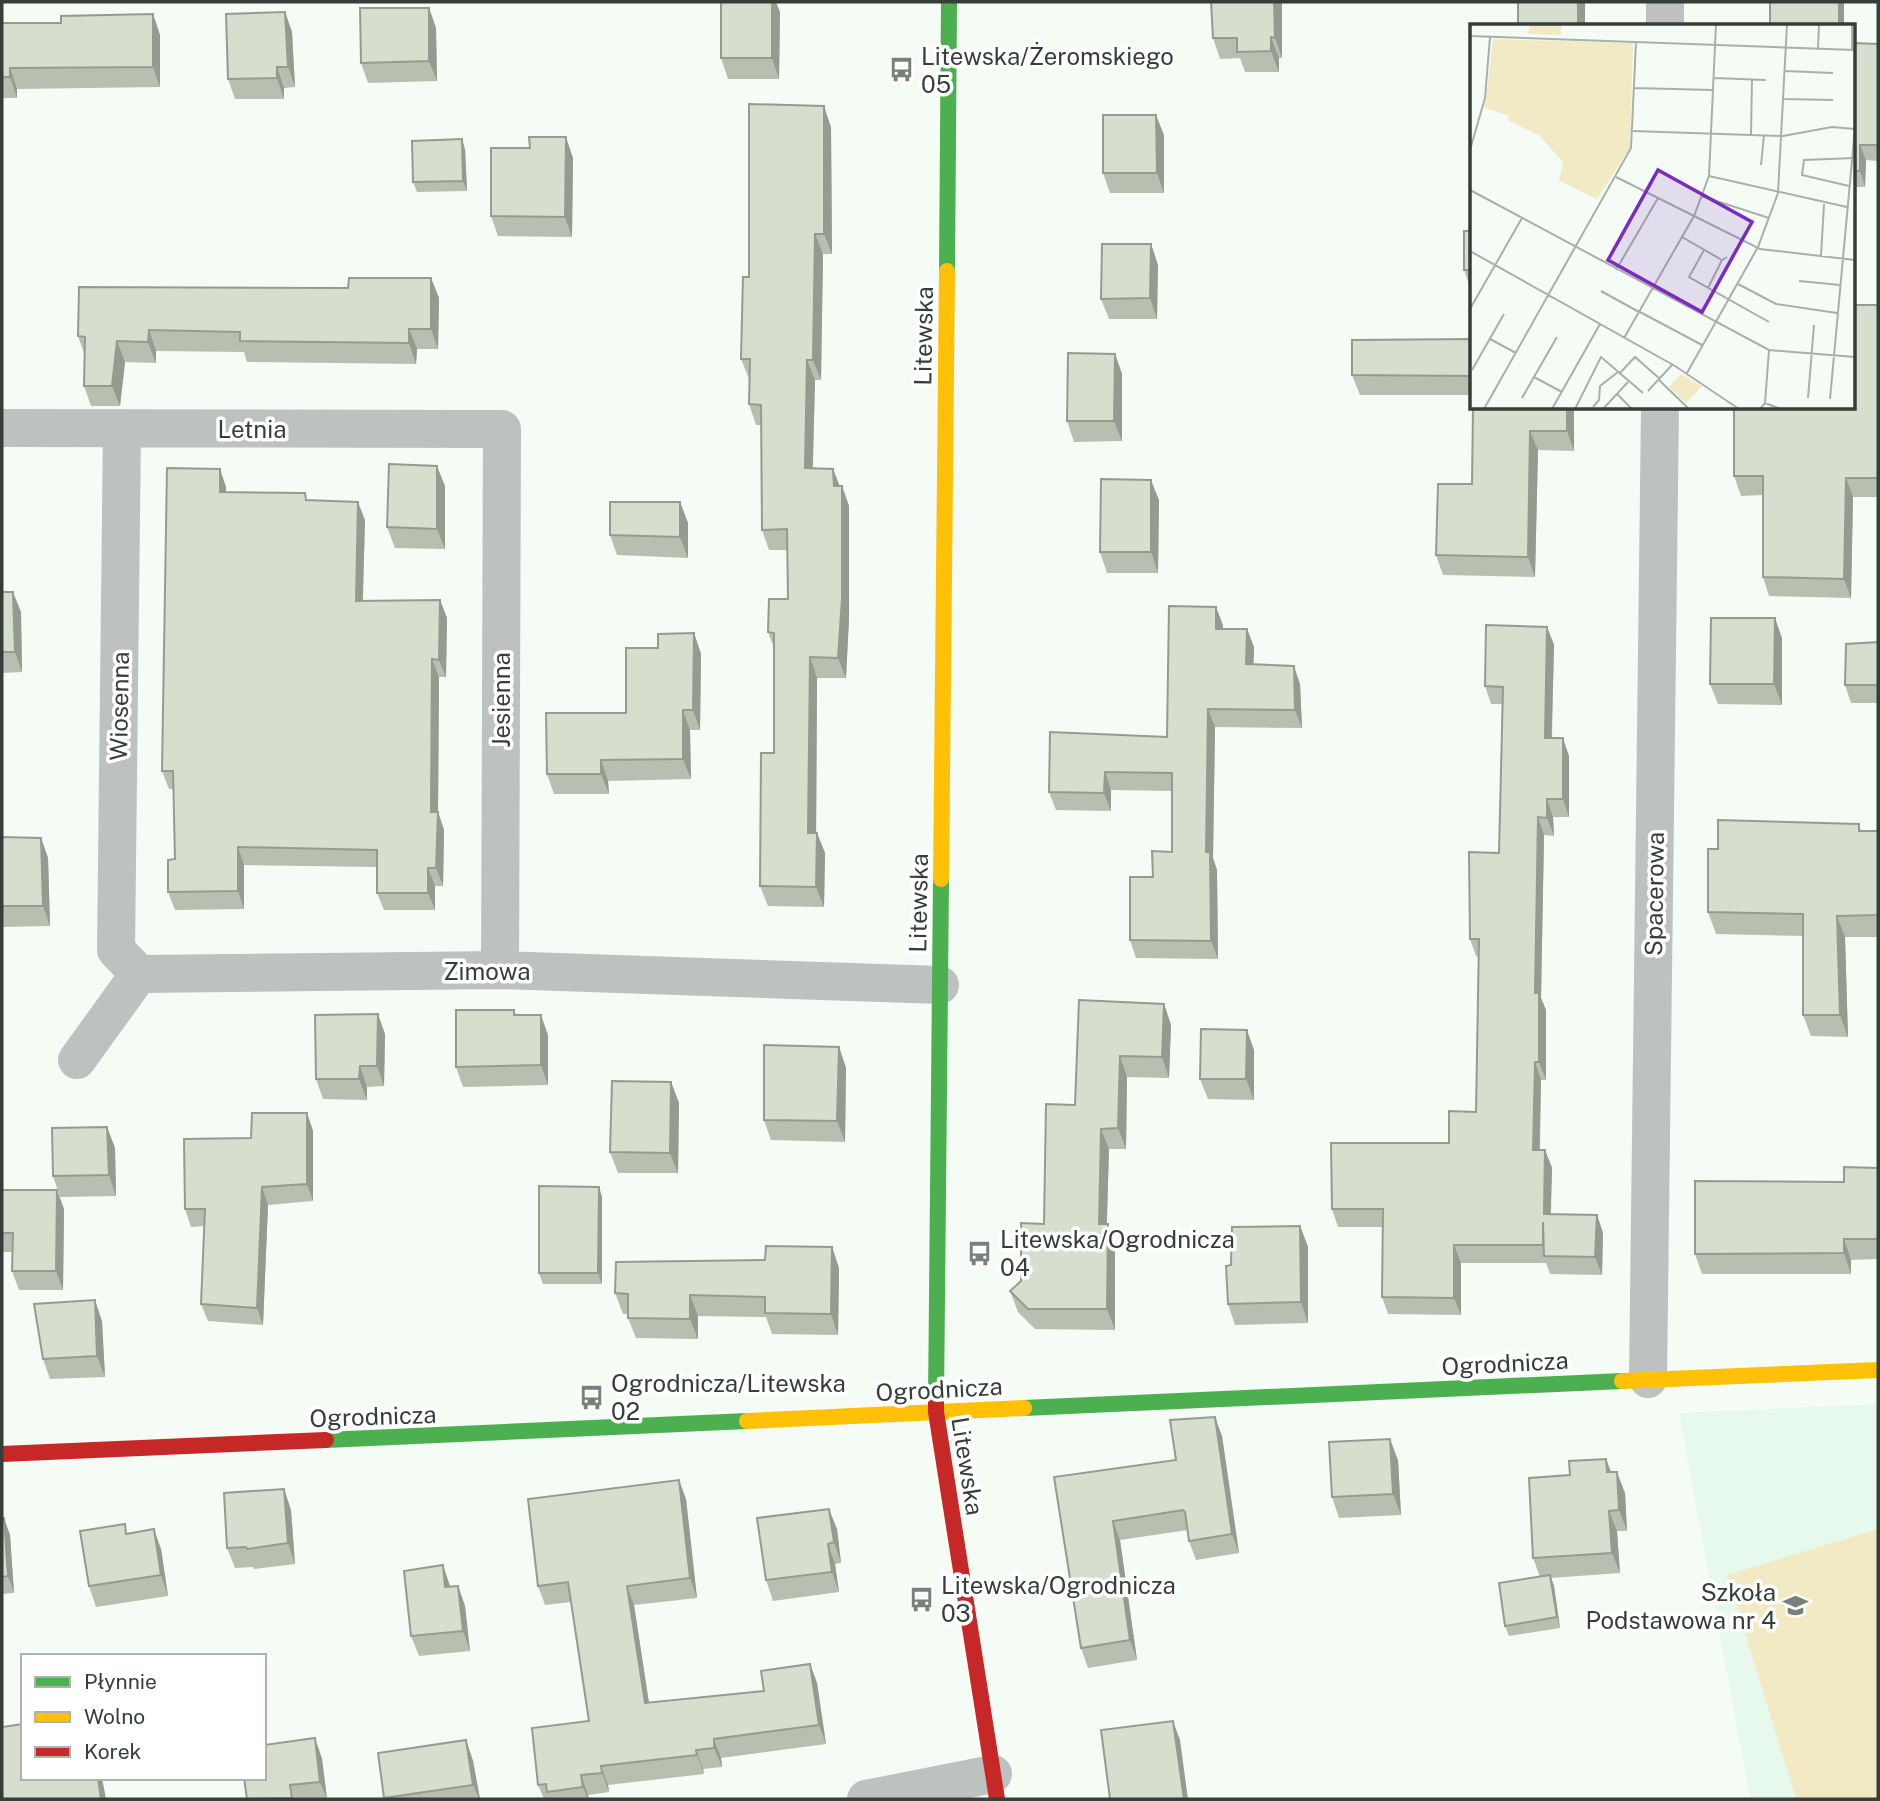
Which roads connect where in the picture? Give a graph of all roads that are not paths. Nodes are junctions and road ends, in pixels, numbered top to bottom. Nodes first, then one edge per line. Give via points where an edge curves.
1 (949, 2) edge
2 (1665, 2) edge
3 (1665, 24) edge
4 (1660, 410) edge
5 (2, 428) edge
6 (122, 428) junction
7 (502, 429) joint
8 (500, 970) junction
9 (139, 974) junction
10 (940, 985) junction
11 (77, 1060) dead end
12 (1878, 1370) edge
13 (1648, 1379) junction
14 (936, 1412) junction
15 (2, 1454) edge
16 (995, 1787) edge
17 (866, 1799) edge

1 - 10 street, Litewska
2 - 3 street
4 - 13 street, Spacerowa
5 - 6 street, Letnia
6 - 7 street, Letnia
6 - 9 street, Wiosenna via 116,950
7 - 8 street, Jesienna
8 - 9 street, Zimowa
8 - 10 street, Zimowa
9 - 11 street
10 - 14 street, Litewska
12 - 13 street, Ogrodnicza
13 - 14 street, Ogrodnicza
14 - 15 street, Ogrodnicza
14 - 16 street, Litewska
16 - 17 street

